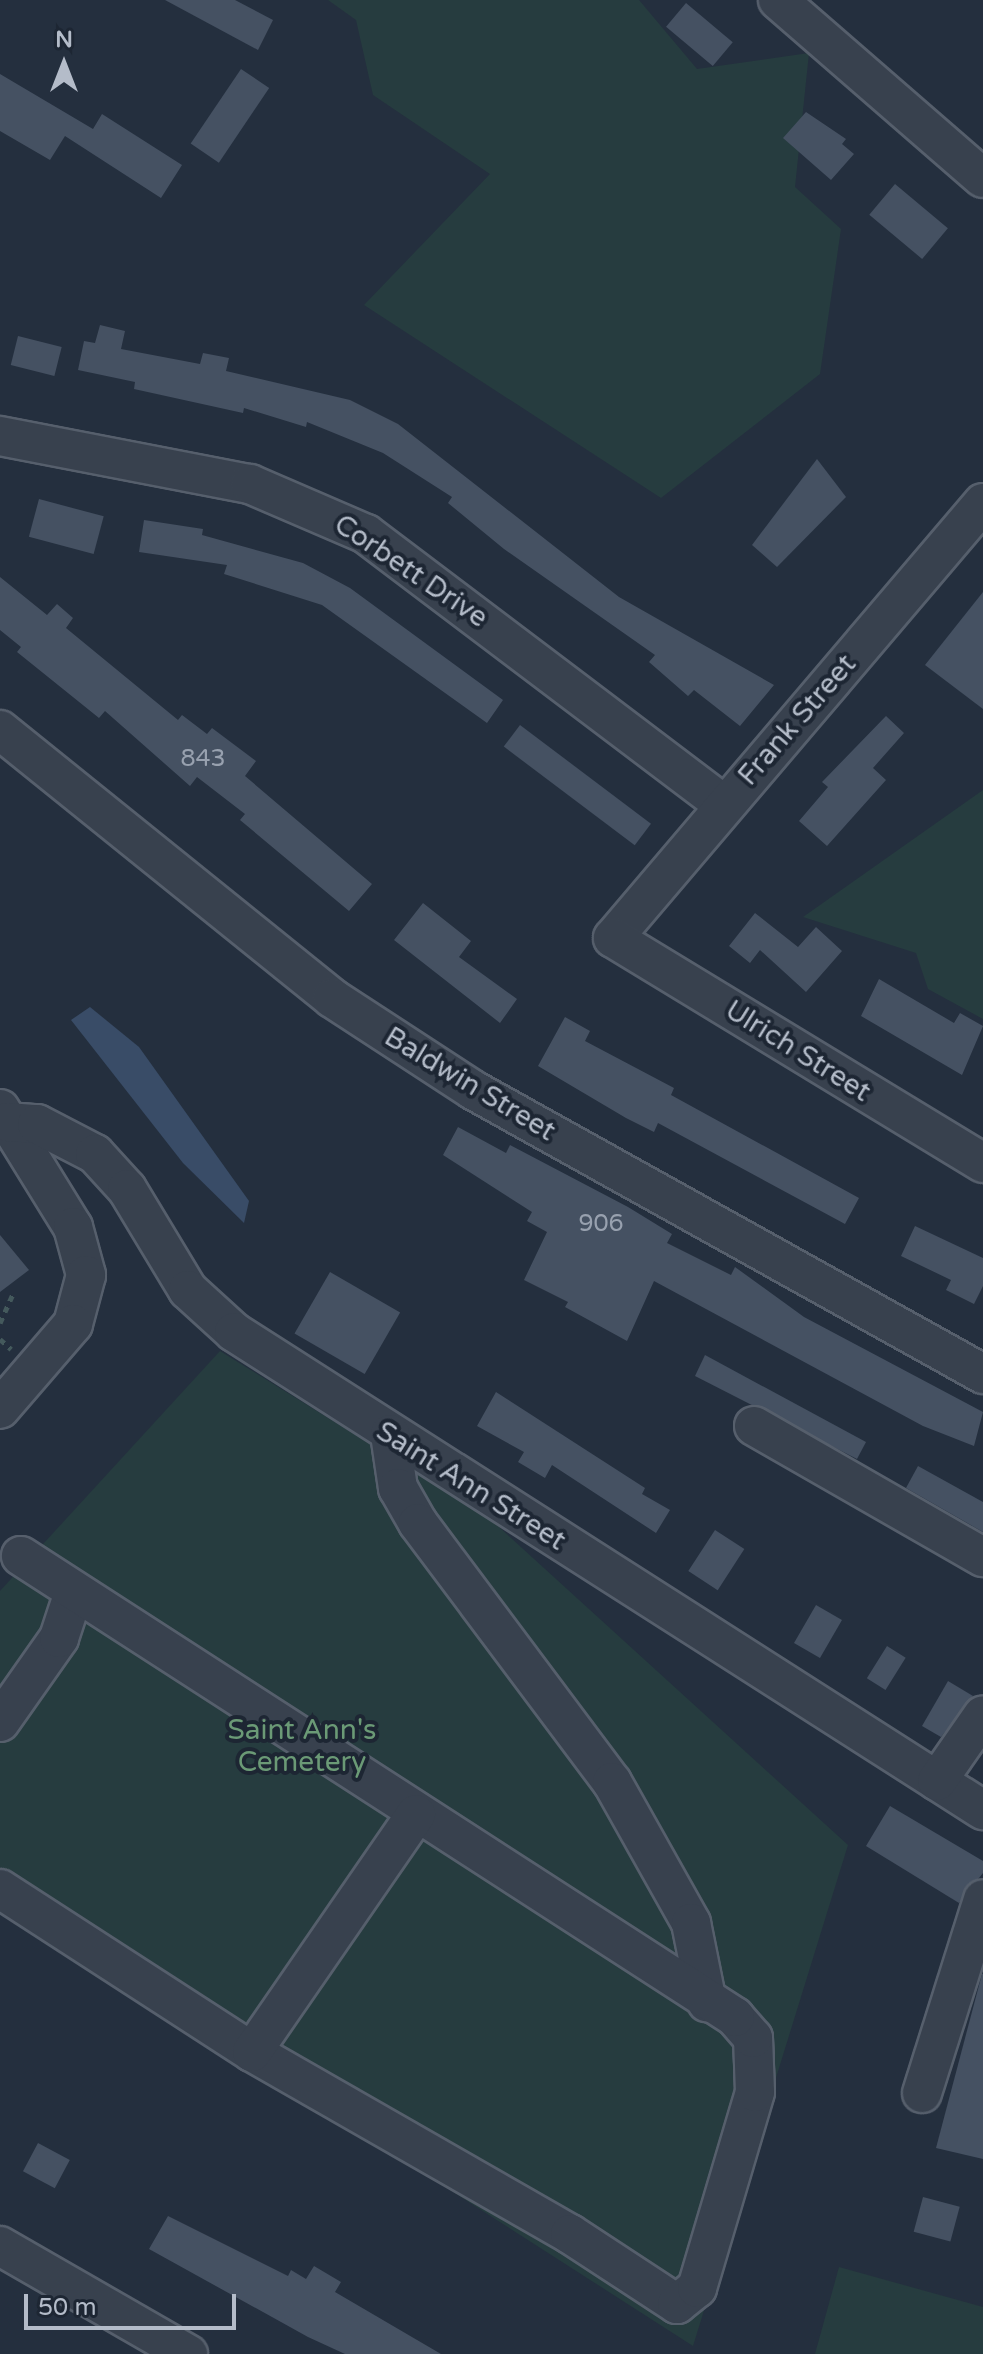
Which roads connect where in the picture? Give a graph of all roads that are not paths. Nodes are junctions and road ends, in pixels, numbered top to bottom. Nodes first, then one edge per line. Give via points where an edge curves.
1 (778, 0) edge
2 (983, 178) edge
3 (0, 436) edge
4 (983, 503) edge
5 (0, 730) edge
6 (724, 805) junction
7 (613, 938) joint
8 (4, 1115) edge
9 (983, 1163) edge
10 (983, 1374) edge
11 (0, 1409) edge
12 (754, 1426) dead end
13 (390, 1434) junction
14 (21, 1556) dead end
15 (983, 1557) edge
16 (74, 1592) junction
17 (983, 1715) edge
18 (0, 1722) edge
19 (937, 1781) junction
20 (983, 1810) edge
21 (416, 1814) junction
22 (0, 1889) edge
23 (983, 1899) edge
24 (707, 2002) junction
25 (252, 2052) junction
26 (922, 2093) dead end
27 (0, 2246) edge
28 (188, 2354) edge

1 - 2 street
3 - 6 street, Corbett Drive via 250,484 326,514 457,597
4 - 6 street, Frank Street
5 - 10 street, Baldwin Street via 332,998 409,1048
6 - 7 street, Frank Street
7 - 9 street, Ulrich Street
8 - 11 street via 73,1227 86,1275 73,1324
8 - 13 street, Saint Ann Street via 37,1124 95,1154 127,1189 204,1309
12 - 15 street
13 - 19 street, Saint Ann Street
13 - 24 street via 398,1488 418,1523 612,1782 691,1923
14 - 16 street
16 - 18 street via 59,1638
16 - 21 street
17 - 19 street
19 - 20 street, Saint Ann Street
21 - 24 street
21 - 25 street
22 - 25 street
23 - 26 street
24 - 25 street via 735,2017 753,2038 758,2064 697,2288 677,2304
27 - 28 street

